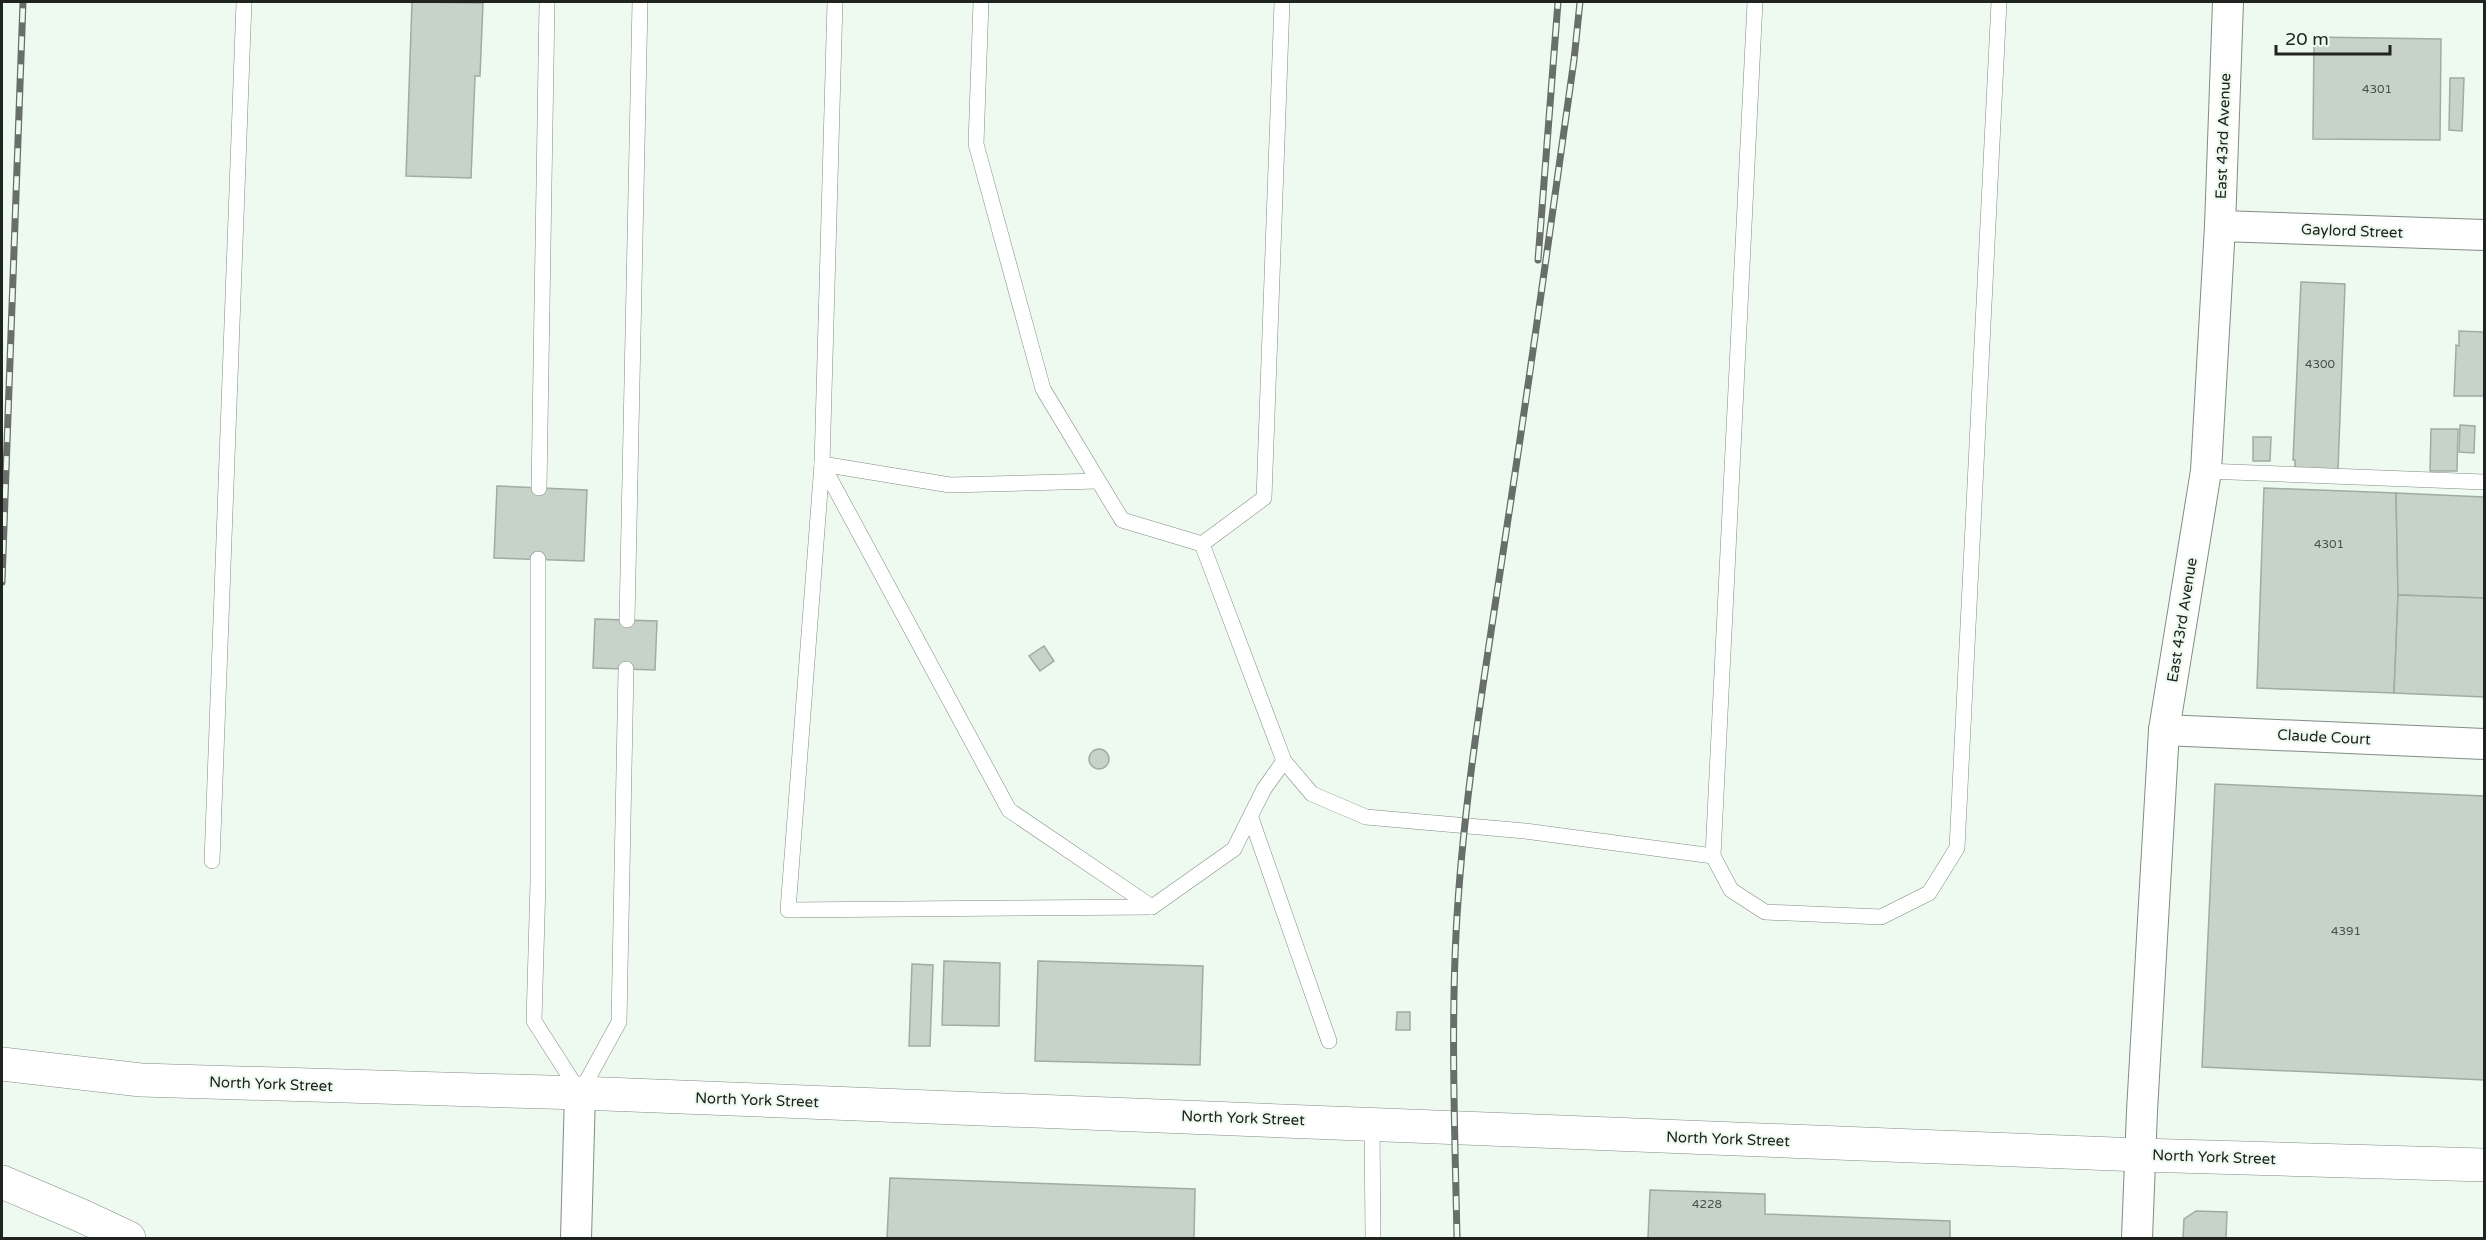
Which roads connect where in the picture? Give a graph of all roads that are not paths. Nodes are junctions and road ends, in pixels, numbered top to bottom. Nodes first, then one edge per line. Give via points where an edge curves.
1 (244, 2) edge
2 (547, 2) edge
3 (640, 2) edge
4 (835, 2) edge
5 (981, 2) edge
6 (1282, 2) edge
7 (1755, 2) edge
8 (1999, 2) edge
9 (2228, 2) edge
10 (2220, 226) junction
11 (2484, 235) edge
12 (822, 464) junction
13 (2206, 471) junction
14 (1098, 481) junction
15 (2484, 482) edge
16 (539, 488) dead end
17 (1202, 544) junction
18 (538, 559) dead end
19 (627, 620) dead end
20 (626, 669) dead end
21 (2164, 730) junction
22 (2484, 744) edge
23 (1284, 761) junction
24 (1251, 818) junction
25 (1713, 856) junction
26 (212, 861) dead end
27 (1152, 908) junction
28 (1329, 1041) dead end
29 (2, 1064) edge
30 (580, 1093) junction
31 (1372, 1123) junction
32 (2140, 1155) junction
33 (2484, 1165) edge
34 (2, 1182) edge
35 (129, 1239) edge
36 (576, 1239) edge
37 (1373, 1239) edge
38 (2137, 1239) edge

1 - 26 lane
2 - 16 lane
3 - 19 lane
4 - 12 lane
5 - 14 lane via 976,144 1042,389
6 - 17 lane via 1264,498
7 - 25 lane
8 - 25 lane via 1958,848 1929,893 1881,917 1765,912 1731,890
9 - 10 street, East 43rd Avenue
10 - 11 street, Gaylord Street
10 - 13 street, East 43rd Avenue
12 - 14 lane via 950,485
12 - 27 lane via 1009,810
12 - 27 lane via 788,910
13 - 15 lane
13 - 21 street, East 43rd Avenue
14 - 17 lane via 1122,520
17 - 23 lane
18 - 30 lane via 534,1021
20 - 30 lane via 619,1023
21 - 22 street, Claude Court
21 - 32 street, East 43rd Avenue
23 - 24 lane via 1264,789
23 - 25 lane via 1312,794 1366,817 1525,831
24 - 27 lane via 1234,849
24 - 28 lane
29 - 30 main road, North York Street via 141,1080
30 - 31 main road, North York Street
30 - 36 street
31 - 32 main road, North York Street
31 - 37 lane
32 - 33 main road, North York Street
32 - 38 street, East 43rd Avenue
34 - 35 main road

